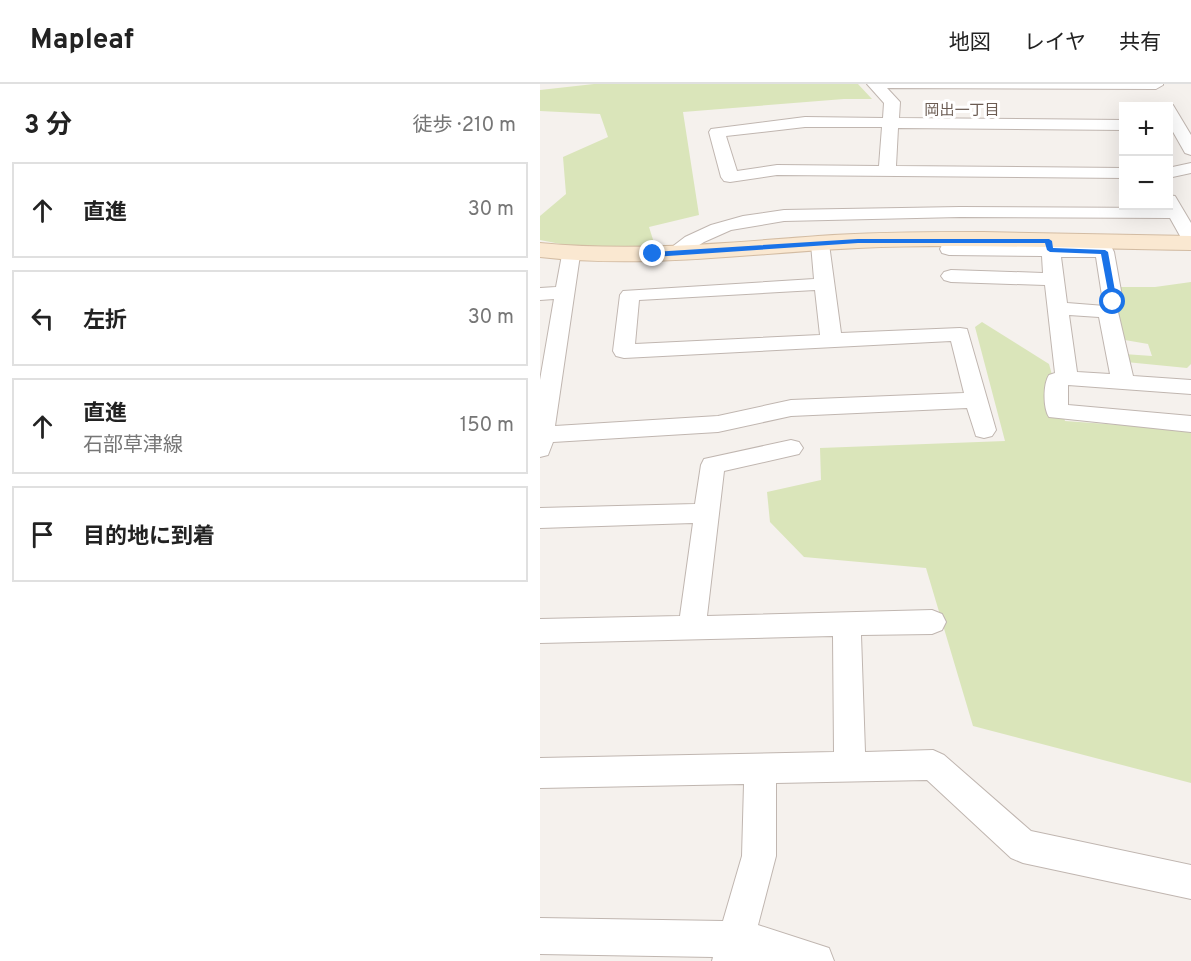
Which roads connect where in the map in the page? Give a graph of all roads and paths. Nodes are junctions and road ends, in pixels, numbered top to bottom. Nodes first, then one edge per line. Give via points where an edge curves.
1 (874, 84) edge
2 (1156, 84) edge
3 (1165, 102) edge
4 (890, 123) junction
5 (1119, 125) edge
6 (1173, 126) edge
7 (1191, 150) edge
8 (1191, 168) edge
9 (887, 171) junction
10 (1173, 172) edge
11 (1119, 173) edge
12 (1119, 208) edge
13 (1173, 208) edge
14 (1191, 239) edge
15 (1191, 243) edge
16 (820, 244) junction
17 (949, 244) junction
18 (1049, 246) junction
19 (540, 250) edge
20 (673, 253) junction
21 (571, 255) junction
22 (951, 276) junction
23 (1054, 279) junction
24 (824, 284) junction
25 (565, 292) junction
26 (540, 294) edge
27 (951, 297) dead end
28 (1113, 302) dead end
29 (1058, 308) junction
30 (831, 341) junction
31 (1067, 378) junction
32 (1123, 382) junction
33 (1159, 385) junction
34 (1191, 387) edge
35 (976, 400) junction
36 (1168, 422) junction
37 (1191, 424) edge
38 (984, 430) dead end
39 (541, 440) edge
40 (790, 448) dead end
41 (706, 513) junction
42 (540, 518) edge
43 (932, 622) dead end
44 (847, 624) junction
45 (692, 628) junction
46 (540, 631) edge
47 (850, 767) junction
48 (760, 769) junction
49 (540, 773) edge
50 (1191, 882) edge
51 (540, 936) edge
52 (732, 950) edge
53 (816, 961) edge

1 - 2 street
1 - 4 street via 892,102
2 - 3 street
4 - 5 street
4 - 9 street
4 - 9 street via 805,122 717,132 730,177 777,170
6 - 7 street
8 - 10 street
9 - 11 street
12 - 20 street via 769,218 726,226 696,237
13 - 14 street
15 - 18 main road
16 - 17 main road
16 - 20 main road
16 - 24 street
17 - 18 main road
17 - 22 street
18 - 23 street
18 - 28 street via 1105,252
19 - 21 main road
20 - 21 main road
21 - 25 street
22 - 23 street
22 - 27 street
23 - 29 street
24 - 30 street
24 - 30 street via 630,295 624,351
25 - 26 street
25 - 39 street
29 - 31 street
29 - 32 street via 1108,312
30 - 35 street via 960,334
31 - 32 street
31 - 36 street via 1057,380 1057,412
32 - 33 street
33 - 34 street
33 - 36 street
35 - 38 street
35 - 39 street via 791,408 718,424
36 - 37 street
40 - 41 street via 713,465
41 - 42 street
41 - 45 street
43 - 44 street
44 - 45 street
44 - 47 street
45 - 46 street
47 - 48 street
47 - 50 street via 933,765 1023,846
48 - 49 street
48 - 52 street via 759,856
51 - 52 street
52 - 53 street via 761,944

